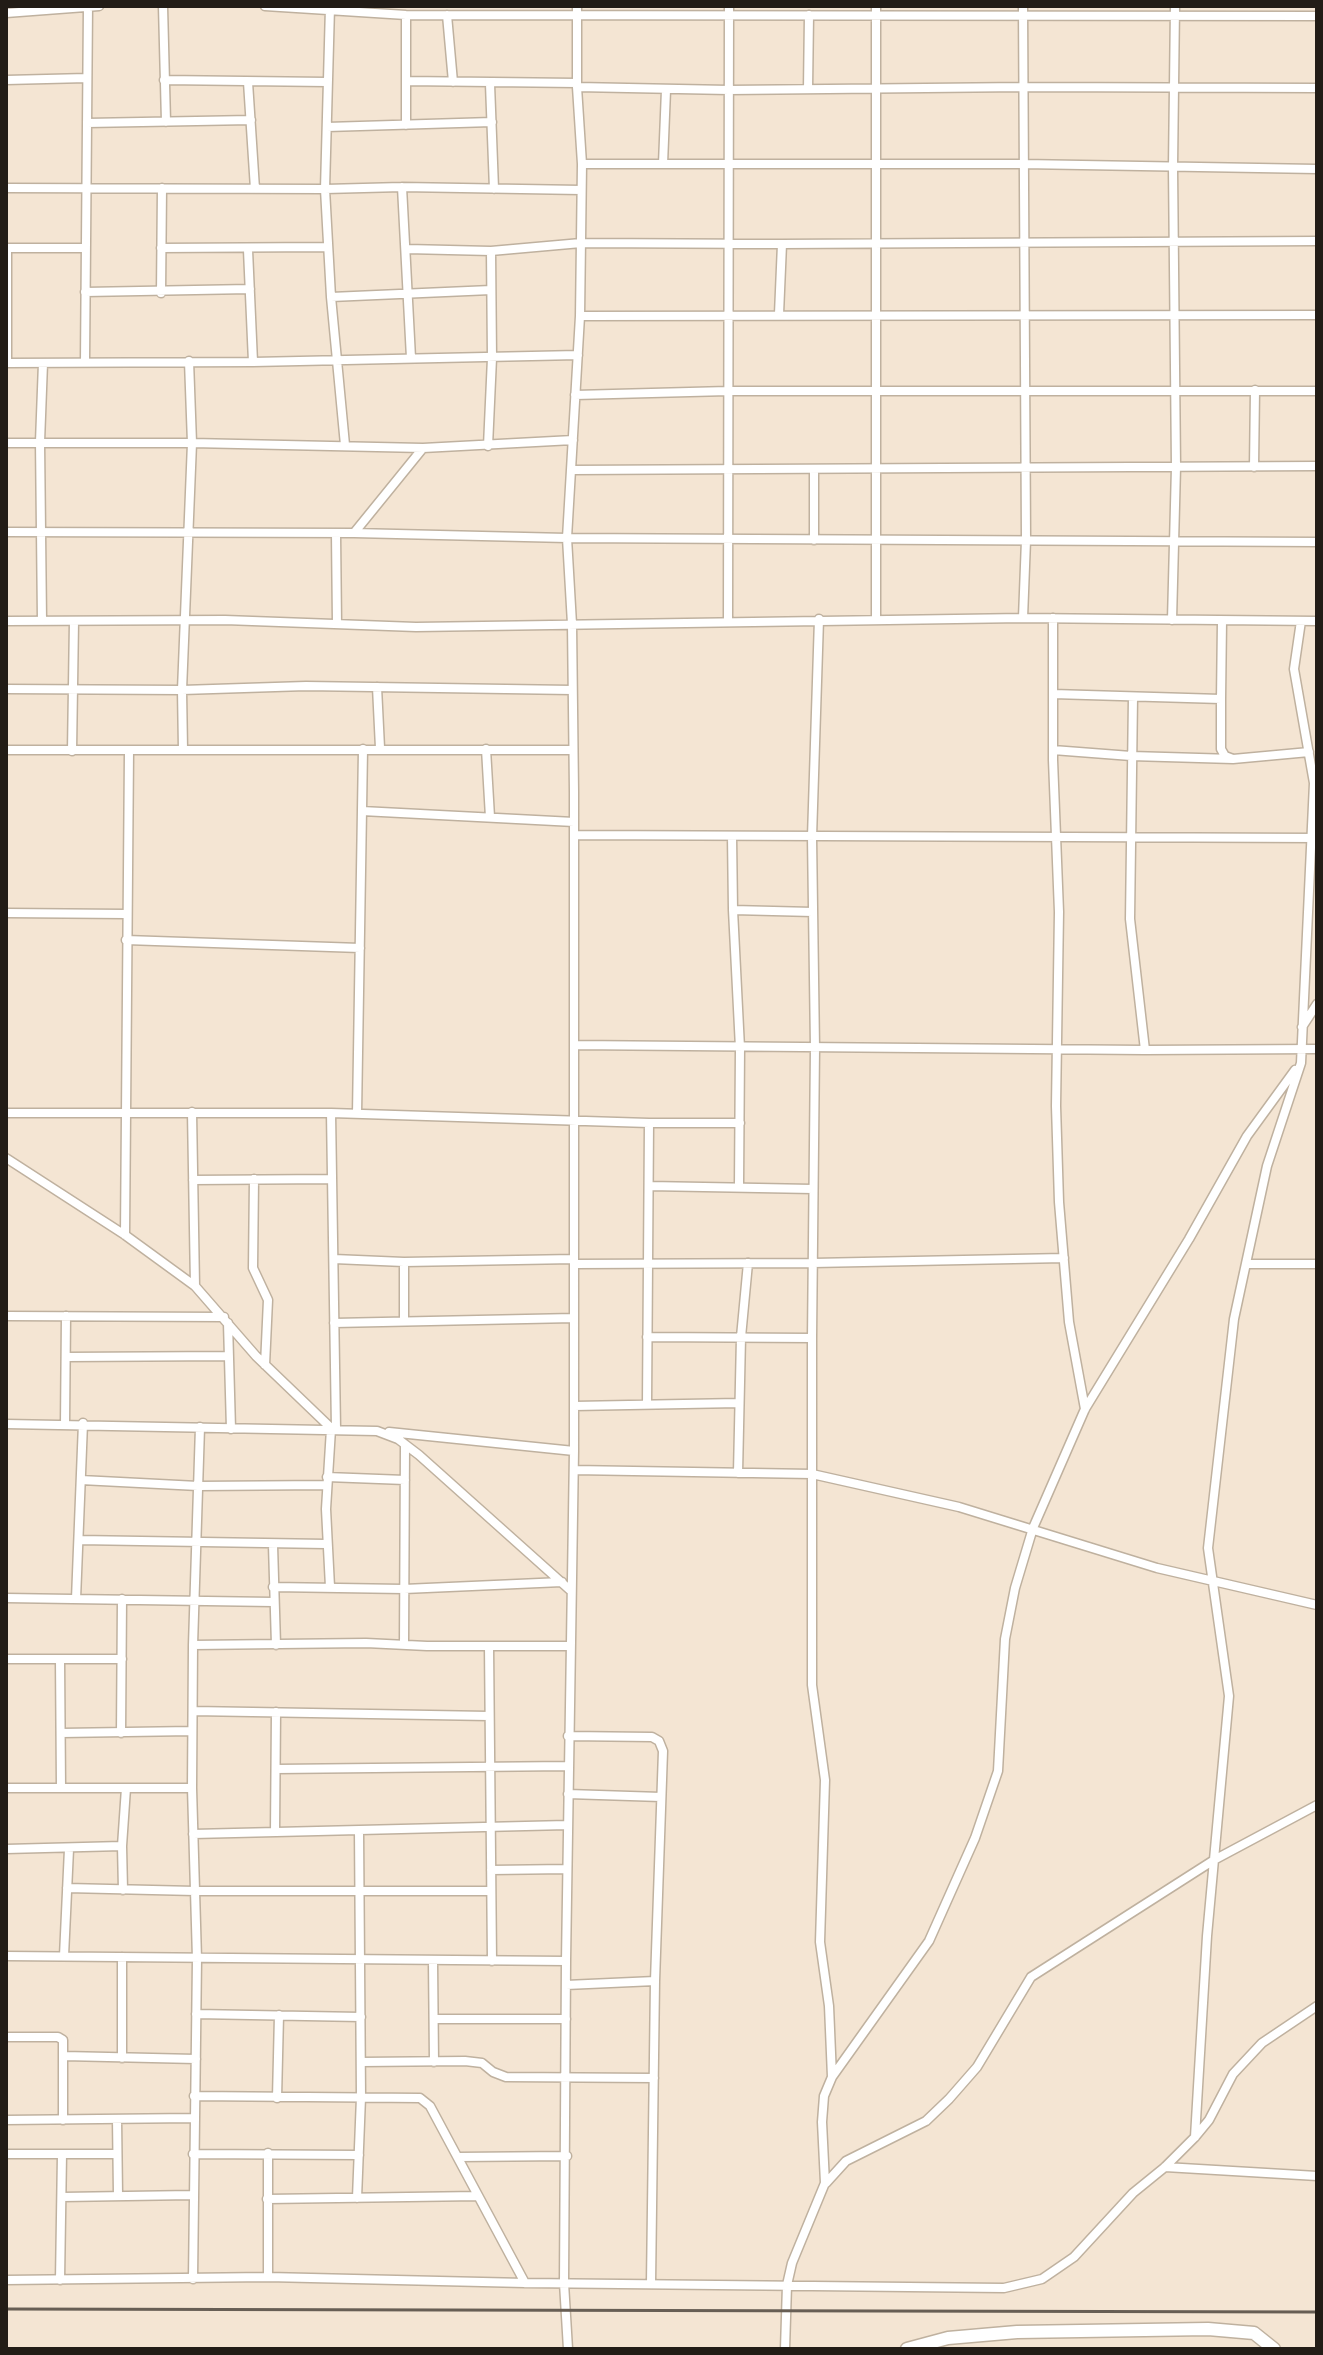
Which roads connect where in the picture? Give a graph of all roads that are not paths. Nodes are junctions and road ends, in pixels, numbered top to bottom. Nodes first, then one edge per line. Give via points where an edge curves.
1 (99, 6) edge
2 (163, 6) edge
3 (265, 6) edge
4 (577, 6) edge
5 (88, 7) edge
6 (330, 8) edge
7 (367, 9) edge
8 (834, 10) edge
9 (876, 10) edge
10 (1023, 10) edge
11 (1175, 10) edge
12 (492, 11) edge
13 (730, 11) edge
14 (6, 13) edge
15 (406, 15) junction
16 (447, 15) junction
17 (809, 15) junction
18 (578, 16) junction
19 (1317, 16) edge
20 (87, 78) junction
21 (6, 80) edge
22 (164, 80) junction
23 (406, 81) junction
24 (248, 82) junction
25 (327, 82) junction
26 (453, 82) junction
27 (490, 84) junction
28 (577, 85) junction
29 (1024, 87) junction
30 (1174, 87) junction
31 (1317, 88) edge
32 (808, 89) junction
33 (874, 89) junction
34 (666, 90) junction
35 (729, 90) junction
36 (251, 120) junction
37 (166, 122) junction
38 (492, 122) junction
39 (87, 123) junction
40 (406, 125) junction
41 (327, 127) junction
42 (582, 164) junction
43 (663, 164) junction
44 (1023, 164) junction
45 (730, 165) junction
46 (875, 165) junction
47 (1173, 167) junction
48 (1317, 169) edge
49 (86, 187) junction
50 (402, 187) junction
51 (6, 188) edge
52 (162, 188) junction
53 (255, 189) junction
54 (325, 189) junction
55 (494, 189) junction
56 (581, 190) junction
57 (1175, 241) junction
58 (1317, 241) edge
59 (1024, 242) junction
60 (581, 243) junction
61 (728, 243) junction
62 (874, 243) junction
63 (782, 244) junction
64 (327, 247) junction
65 (7, 248) edge
66 (85, 248) junction
67 (161, 248) junction
68 (407, 249) junction
69 (248, 250) junction
70 (491, 251) junction
71 (250, 289) junction
72 (491, 290) junction
73 (7, 292) edge
74 (85, 292) junction
75 (161, 293) junction
76 (409, 293) junction
77 (331, 297) junction
78 (728, 314) junction
79 (779, 314) junction
80 (1025, 314) junction
81 (876, 315) junction
82 (1317, 315) edge
83 (580, 316) junction
84 (1176, 316) junction
85 (578, 355) junction
86 (411, 358) junction
87 (492, 358) junction
88 (337, 359) junction
89 (85, 361) junction
90 (189, 361) junction
91 (253, 362) junction
92 (6, 363) edge
93 (43, 363) junction
94 (1023, 390) junction
95 (1175, 390) junction
96 (1255, 390) junction
97 (728, 391) junction
98 (875, 391) junction
99 (1317, 391) edge
100 (575, 395) junction
101 (573, 440) junction
102 (40, 442) junction
103 (6, 443) edge
104 (192, 443) junction
105 (345, 445) junction
106 (488, 446) junction
107 (423, 448) junction
108 (1317, 466) edge
109 (1025, 467) junction
110 (1176, 467) junction
111 (1254, 467) junction
112 (728, 468) junction
113 (814, 469) junction
114 (875, 469) junction
115 (572, 470) junction
116 (6, 532) edge
117 (41, 532) junction
118 (190, 533) junction
119 (354, 533) junction
120 (336, 534) junction
121 (567, 538) junction
122 (729, 540) junction
123 (814, 540) junction
124 (1026, 540) junction
125 (875, 541) junction
126 (1175, 541) junction
127 (1317, 542) edge
128 (1023, 618) junction
129 (1053, 618) junction
130 (819, 619) junction
131 (876, 619) junction
132 (185, 620) junction
133 (1172, 620) junction
134 (6, 621) edge
135 (42, 621) junction
136 (74, 621) junction
137 (728, 621) junction
138 (1222, 621) junction
139 (1301, 621) junction
140 (1317, 621) edge
141 (337, 624) junction
142 (572, 624) junction
143 (377, 687) junction
144 (6, 689) edge
145 (73, 689) junction
146 (182, 690) junction
147 (572, 690) junction
148 (1053, 694) junction
149 (1133, 697) junction
150 (1221, 699) junction
151 (380, 748) junction
152 (363, 749) junction
153 (486, 749) junction
154 (6, 750) edge
155 (183, 750) junction
156 (572, 750) junction
157 (1053, 750) junction
158 (72, 751) junction
159 (129, 751) junction
160 (1309, 752) junction
161 (1131, 756) junction
162 (1233, 759) junction
163 (1316, 782) edge
164 (362, 811) junction
165 (490, 817) junction
166 (574, 822) junction
167 (574, 835) junction
168 (732, 836) junction
169 (812, 837) junction
170 (1058, 838) junction
171 (1130, 838) junction
172 (1314, 838) edge
173 (733, 910) junction
174 (813, 912) junction
175 (6, 913) edge
176 (126, 914) junction
177 (126, 940) junction
178 (360, 948) junction
179 (1317, 1004) edge
180 (1301, 1027) junction
181 (574, 1045) junction
182 (740, 1048) junction
183 (815, 1048) junction
184 (1057, 1049) junction
185 (1301, 1049) junction
186 (1317, 1049) edge
187 (1145, 1050) junction
188 (1301, 1063) junction
189 (125, 1111) junction
190 (192, 1112) junction
191 (6, 1113) edge
192 (331, 1113) junction
193 (357, 1114) junction
194 (573, 1119) junction
195 (649, 1123) junction
196 (740, 1123) junction
197 (6, 1158) edge
198 (254, 1179) junction
199 (332, 1179) junction
200 (193, 1180) junction
201 (739, 1185) junction
202 (649, 1186) junction
203 (813, 1189) junction
204 (125, 1235) junction
205 (1064, 1258) junction
206 (334, 1259) junction
207 (574, 1261) junction
208 (404, 1262) junction
209 (647, 1263) junction
210 (748, 1263) junction
211 (813, 1263) junction
212 (1246, 1264) junction
213 (1317, 1264) edge
214 (195, 1286) junction
215 (6, 1316) edge
216 (66, 1316) junction
217 (574, 1318) junction
218 (226, 1320) junction
219 (404, 1321) junction
220 (334, 1323) junction
221 (647, 1337) junction
222 (741, 1337) junction
223 (812, 1338) junction
224 (229, 1356) junction
225 (66, 1357) junction
226 (265, 1365) junction
227 (739, 1403) junction
228 (647, 1404) junction
229 (574, 1406) junction
230 (1085, 1409) junction
231 (83, 1423) junction
232 (6, 1424) edge
233 (65, 1424) junction
234 (200, 1427) junction
235 (231, 1429) junction
236 (333, 1429) junction
237 (377, 1431) junction
238 (405, 1445) junction
239 (574, 1451) junction
240 (574, 1470) junction
241 (738, 1473) junction
242 (812, 1474) junction
243 (81, 1480) junction
244 (405, 1480) junction
245 (327, 1481) junction
246 (198, 1486) junction
247 (1033, 1528) junction
248 (79, 1540) junction
249 (196, 1542) junction
250 (326, 1544) junction
251 (273, 1545) junction
252 (1213, 1579) junction
253 (562, 1582) junction
254 (273, 1587) junction
255 (330, 1587) junction
256 (404, 1589) junction
257 (570, 1590) junction
258 (6, 1598) edge
259 (76, 1599) junction
260 (122, 1599) junction
261 (193, 1600) junction
262 (273, 1602) junction
263 (1317, 1605) edge
264 (193, 1645) junction
265 (276, 1645) junction
266 (404, 1645) junction
267 (489, 1646) junction
268 (569, 1646) junction
269 (6, 1659) edge
270 (122, 1659) junction
271 (60, 1660) junction
272 (193, 1711) junction
273 (276, 1712) junction
274 (489, 1716) junction
275 (192, 1731) junction
276 (61, 1733) junction
277 (121, 1733) junction
278 (568, 1736) junction
279 (568, 1766) junction
280 (490, 1768) junction
281 (276, 1769) junction
282 (6, 1788) edge
283 (61, 1788) junction
284 (126, 1788) junction
285 (192, 1788) junction
286 (568, 1794) junction
287 (661, 1797) junction
288 (1317, 1805) edge
289 (567, 1825) junction
290 (490, 1828) junction
291 (359, 1831) junction
292 (275, 1832) junction
293 (193, 1834) junction
294 (122, 1846) junction
295 (6, 1849) edge
296 (69, 1849) junction
297 (1214, 1860) junction
298 (567, 1869) junction
299 (491, 1870) junction
300 (67, 1888) junction
301 (123, 1890) junction
302 (195, 1891) junction
303 (491, 1891) junction
304 (360, 1892) junction
305 (6, 1956) edge
306 (64, 1956) junction
307 (122, 1957) junction
308 (197, 1959) junction
309 (361, 1960) junction
310 (433, 1961) junction
311 (492, 1961) junction
312 (566, 1961) junction
313 (655, 1981) junction
314 (566, 1985) junction
315 (1317, 2006) edge
316 (196, 2014) junction
317 (279, 2015) junction
318 (361, 2017) junction
319 (434, 2019) junction
320 (566, 2019) junction
321 (6, 2037) edge
322 (64, 2056) junction
323 (122, 2058) junction
324 (196, 2059) junction
325 (361, 2062) junction
326 (434, 2062) junction
327 (566, 2077) junction
328 (832, 2077) junction
329 (654, 2078) junction
330 (194, 2096) junction
331 (361, 2097) junction
332 (277, 2098) junction
333 (193, 2118) junction
334 (117, 2119) junction
335 (6, 2120) edge
336 (63, 2120) junction
337 (1195, 2137) junction
338 (268, 2153) junction
339 (6, 2154) edge
340 (62, 2154) junction
341 (117, 2154) junction
342 (193, 2154) junction
343 (359, 2155) junction
344 (567, 2156) junction
345 (458, 2157) junction
346 (1165, 2167) junction
347 (1317, 2176) edge
348 (825, 2183) junction
349 (118, 2195) junction
350 (192, 2195) junction
351 (478, 2196) junction
352 (62, 2197) junction
353 (357, 2198) junction
354 (267, 2199) junction
355 (268, 2277) junction
356 (193, 2279) junction
357 (6, 2280) edge
358 (60, 2280) junction
359 (525, 2283) junction
360 (564, 2283) junction
361 (651, 2283) junction
362 (787, 2285) junction
363 (568, 2349) edge
364 (785, 2349) edge
365 (907, 2349) edge
366 (1274, 2349) edge

1 - 5 street
2 - 22 street
3 - 6 street
4 - 18 street
5 - 14 street
5 - 20 street
6 - 7 street
6 - 25 street
7 - 15 street
8 - 9 street
8 - 17 street
9 - 10 street
9 - 33 street
10 - 11 street
10 - 29 street
11 - 19 street
11 - 30 street
12 - 16 street
12 - 18 street
13 - 17 street
13 - 18 street
13 - 35 street
15 - 16 street
15 - 23 street
16 - 26 street
17 - 32 street
18 - 28 street
20 - 21 street
20 - 39 street
22 - 24 street
22 - 37 street
23 - 26 street
23 - 40 street
24 - 25 street
24 - 36 street
25 - 41 street
26 - 27 street
27 - 28 street
27 - 38 street
28 - 34 street
28 - 42 street
29 - 30 street
29 - 33 street
29 - 44 street
30 - 31 street
30 - 47 street
32 - 33 street
32 - 35 street
33 - 46 street
34 - 35 street
34 - 43 street
35 - 45 street
36 - 37 street
36 - 53 street
37 - 39 street
38 - 40 street
38 - 55 street
39 - 49 street
40 - 41 street
41 - 54 street
42 - 43 street
42 - 56 street
43 - 45 street
44 - 46 street
44 - 47 street
44 - 59 street
45 - 46 street
45 - 61 street
46 - 62 street
47 - 48 street
47 - 57 street
49 - 51 street
49 - 52 street
49 - 66 street
50 - 54 street
50 - 55 street
50 - 68 street
52 - 53 street
52 - 67 street
53 - 54 street
54 - 64 street
55 - 56 street
56 - 60 street
57 - 58 street
57 - 59 street
57 - 84 street
59 - 62 street
59 - 80 street
60 - 61 street
60 - 70 street
60 - 83 street
61 - 63 street
61 - 78 street
62 - 63 street
62 - 81 street
63 - 79 street
64 - 69 street
64 - 77 street
65 - 66 street
65 - 73 street
66 - 74 street
67 - 69 street
67 - 75 street
68 - 70 street
68 - 76 street
69 - 71 street
70 - 72 street
71 - 75 street
71 - 91 street
72 - 76 street
72 - 87 street
73 - 92 street
74 - 75 street
74 - 89 street
76 - 77 street
76 - 86 street
77 - 88 street
78 - 79 street
78 - 83 street
78 - 97 street
79 - 81 street
80 - 81 street
80 - 84 street
80 - 94 street
81 - 98 street
82 - 84 street
83 - 85 street
84 - 95 street
85 - 87 street
85 - 100 street
86 - 87 street
86 - 88 street
87 - 106 street
88 - 91 street
88 - 105 street
89 - 90 street
89 - 93 street
90 - 91 street
90 - 104 street
92 - 93 street
93 - 102 street
94 - 95 street
94 - 98 street
94 - 109 street
95 - 96 street
95 - 110 street
96 - 99 street
96 - 111 street
97 - 98 street
97 - 100 street
97 - 112 street
98 - 114 street
100 - 101 street
101 - 106 street
101 - 115 street
102 - 103 street
102 - 104 street
102 - 117 street
104 - 105 street
104 - 118 street
105 - 107 street
106 - 107 street
107 - 119 street
108 - 111 street
109 - 110 street
109 - 114 street
109 - 124 street
110 - 111 street
110 - 126 street
112 - 113 street
112 - 115 street
112 - 122 street
113 - 114 street
113 - 123 street
114 - 125 street
115 - 121 street
116 - 117 street
117 - 118 street
117 - 135 street
118 - 120 street
118 - 132 street
119 - 120 street
119 - 121 street
120 - 141 street
121 - 122 street
121 - 142 street
122 - 123 street
122 - 137 street
123 - 125 street
124 - 125 street
124 - 126 street
124 - 128 street
125 - 131 street
126 - 127 street
126 - 133 street
128 - 129 street
128 - 131 street
129 - 133 street
129 - 148 street
130 - 131 street
130 - 137 street
130 - 169 street
132 - 136 street
132 - 141 street
132 - 146 street
133 - 138 street
134 - 135 street
135 - 136 street
136 - 145 street
137 - 142 street
138 - 139 street
138 - 150 street
139 - 140 street
139 - 160 street via 1294,669
141 - 142 street
142 - 147 street
143 - 146 street
143 - 147 street
143 - 151 street
144 - 145 street
145 - 146 street
145 - 158 street
146 - 155 street
147 - 156 street
148 - 149 street
148 - 157 street
149 - 150 street
149 - 161 street
150 - 162 street via 1221,749
151 - 152 street
151 - 153 street
152 - 155 street
152 - 164 street
153 - 156 street
153 - 165 street
154 - 158 street
155 - 159 street
156 - 166 street
157 - 161 street
157 - 170 street
158 - 159 street
159 - 176 street
160 - 162 street
160 - 163 street
161 - 162 street
161 - 171 street
163 - 172 street
164 - 165 street
164 - 178 street
165 - 166 street
166 - 167 street
167 - 168 street
167 - 181 street
168 - 169 street
168 - 173 street
169 - 170 street
169 - 174 street
170 - 171 street
170 - 184 street
171 - 172 street
171 - 187 street via 1130,919
172 - 180 street
173 - 174 street
173 - 182 street
174 - 183 street
175 - 176 street
176 - 177 street
177 - 178 street
177 - 189 street
178 - 193 street
179 - 180 street
180 - 185 street
181 - 182 street
181 - 194 street
182 - 183 street
182 - 196 street
183 - 184 street
183 - 203 street
184 - 187 street
184 - 205 street
185 - 186 street
185 - 187 street
185 - 188 street
188 - 212 street via 1267,1166
188 - 230 street via 1247,1136
189 - 190 street
189 - 191 street
189 - 204 street
190 - 192 street
190 - 200 street
192 - 193 street
192 - 199 street
193 - 194 street
194 - 195 street
194 - 207 street
195 - 196 street
195 - 202 street
196 - 201 street
197 - 204 street
198 - 199 street
198 - 200 street
198 - 226 street via 253,1268 268,1300
199 - 206 street
200 - 214 street
201 - 202 street
201 - 203 street
202 - 209 street
203 - 211 street
204 - 214 street
205 - 211 street
205 - 230 street
206 - 208 street
206 - 220 street
207 - 208 street
207 - 209 street
207 - 217 street
208 - 219 street
209 - 210 street
209 - 221 street
210 - 211 street
210 - 222 street
211 - 223 street
212 - 213 street
212 - 252 street via 1234,1319 1208,1548
214 - 218 street
215 - 216 street
216 - 218 street
216 - 225 street
217 - 219 street
217 - 229 street
218 - 224 street
218 - 226 street
219 - 220 street
220 - 236 street
221 - 222 street
221 - 228 street
222 - 223 street
222 - 227 street
223 - 242 street
224 - 225 street
224 - 235 street
225 - 233 street
226 - 236 street
227 - 228 street
227 - 241 street
228 - 229 street
229 - 239 street
230 - 247 street
231 - 233 street
231 - 234 street
231 - 243 street
232 - 233 street
234 - 235 street
234 - 246 street
235 - 236 street
236 - 237 street
236 - 245 street
237 - 238 street
237 - 239 street
238 - 244 street
238 - 253 street
239 - 240 street
240 - 241 street
240 - 257 street
241 - 242 street
242 - 247 street
242 - 328 street via 812,1685 825,1780 820,1942
243 - 246 street
243 - 248 street
244 - 245 street
244 - 256 street
245 - 246 street
245 - 250 street
246 - 249 street
247 - 252 street via 1157,1568
247 - 328 street via 1005,1639 998,1771 975,1838 929,1941
248 - 249 street
248 - 259 street
249 - 251 street
249 - 261 street
250 - 251 street
250 - 255 street
251 - 254 street
252 - 263 street
252 - 297 street via 1229,1696
253 - 256 street
253 - 257 street
254 - 255 street
254 - 262 street
255 - 256 street
256 - 266 street
257 - 268 street
258 - 259 street
259 - 260 street
260 - 261 street
260 - 270 street
261 - 262 street
261 - 264 street
262 - 265 street
264 - 265 street
264 - 272 street
265 - 266 street
266 - 267 street
267 - 268 street
267 - 274 street
268 - 278 street
269 - 271 street
270 - 271 street
270 - 277 street
271 - 276 street
272 - 273 street
272 - 275 street
273 - 274 street
273 - 281 street
274 - 280 street
275 - 277 street
275 - 285 street
276 - 277 street
276 - 283 street
278 - 279 street
278 - 287 street via 659,1741
279 - 280 street
279 - 286 street
280 - 281 street
280 - 290 street
281 - 292 street
282 - 283 street
283 - 284 street
284 - 285 street
284 - 294 street
285 - 293 street
286 - 287 street
286 - 289 street
287 - 313 street
288 - 297 street
289 - 290 street
289 - 298 street
290 - 291 street
290 - 299 street
291 - 292 street
291 - 304 street
292 - 293 street
293 - 302 street
294 - 296 street
294 - 301 street
295 - 296 street
296 - 300 street
297 - 337 street
297 - 348 street via 1031,1977 977,2067 949,2099 926,2121 846,2161
298 - 299 street
298 - 312 street
299 - 303 street
300 - 301 street
300 - 306 street
301 - 302 street
302 - 304 street
302 - 308 street
303 - 304 street
303 - 311 street
304 - 309 street
305 - 306 street
306 - 307 street
307 - 308 street
307 - 323 street
308 - 309 street
308 - 316 street
309 - 310 street
309 - 318 street
310 - 311 street
310 - 319 street
311 - 312 street
312 - 314 street
313 - 314 street
313 - 329 street
314 - 320 street
315 - 337 street via 1262,2043 1233,2074
316 - 317 street
316 - 324 street
317 - 318 street
317 - 332 street
318 - 325 street
319 - 320 street
319 - 326 street
320 - 327 street
321 - 322 street via 60,2037
322 - 323 street
322 - 336 street
323 - 324 street
324 - 330 street
325 - 326 street
325 - 331 street
326 - 327 street via 482,2063 506,2077
327 - 329 street
327 - 344 street
328 - 348 street via 822,2122
329 - 361 street
330 - 332 street
330 - 333 street
331 - 332 street
331 - 343 street
331 - 345 street via 420,2098 430,2106
333 - 334 street
333 - 342 street
334 - 336 street
334 - 341 street
335 - 336 street
337 - 346 street
338 - 342 street
338 - 343 street
338 - 354 street
339 - 340 street
340 - 341 street
340 - 352 street
341 - 349 street
342 - 350 street
343 - 353 street
344 - 345 street
344 - 360 street
345 - 351 street
346 - 347 street
346 - 362 street via 1133,2193 1074,2257 1042,2279 1004,2288
348 - 362 street
349 - 350 street
349 - 352 street
350 - 356 street
351 - 353 street
351 - 359 street
352 - 358 street
353 - 354 street
354 - 355 street
355 - 356 street
355 - 359 street
356 - 358 street
357 - 358 street
359 - 360 street
360 - 361 street
360 - 363 street
361 - 362 street
362 - 364 street
365 - 366 street via 948,2338 1017,2332 1208,2329 1254,2333

